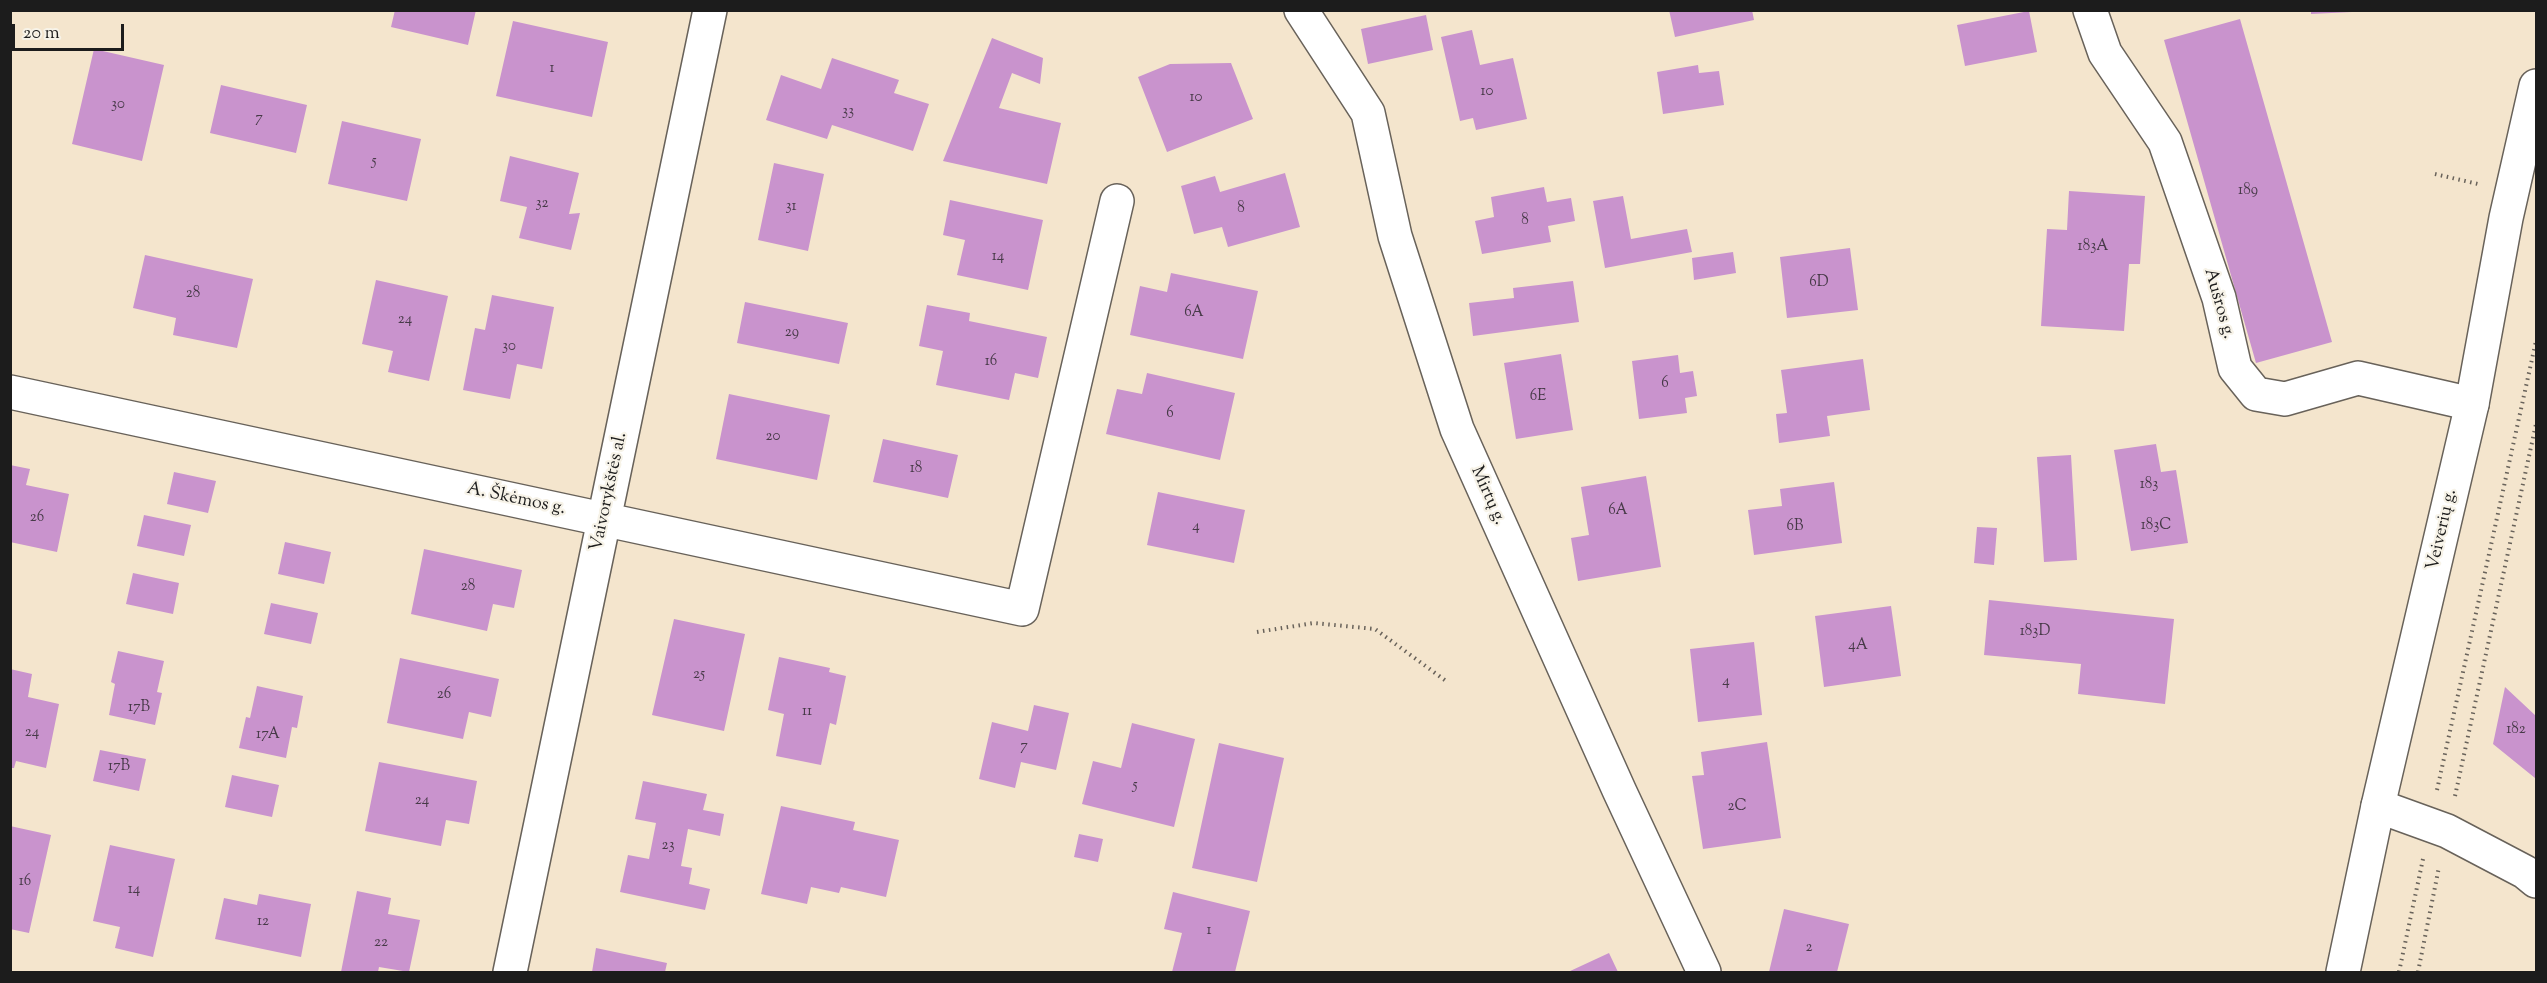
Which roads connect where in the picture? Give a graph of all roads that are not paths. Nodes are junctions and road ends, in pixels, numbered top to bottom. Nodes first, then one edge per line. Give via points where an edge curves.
1 (710, 10) edge
2 (1301, 10) edge
3 (2090, 10) edge
4 (2536, 86) edge
5 (1117, 201) dead end
6 (10, 393) edge
7 (2472, 404) junction
8 (605, 518) junction
9 (2378, 806) junction
10 (2536, 881) edge
11 (510, 972) edge
12 (1704, 972) edge
13 (2343, 972) edge

1 - 8 street, Vaivorykštės al.
2 - 12 street, Mirtų g. via 1368,113 1395,236 1457,429
3 - 7 street, Aušros g. via 2105,54 2165,142 2219,298 2235,368 2256,394 2285,399 2358,378
4 - 7 street, Veiverių g. via 2506,218
5 - 8 street, A. Škėmos g. via 1022,609
6 - 8 street, A. Škėmos g.
7 - 9 street, Veiverių g.
8 - 11 street, Vaivorykštės al.
9 - 10 street via 2438,827
9 - 13 street, Veiverių g.

